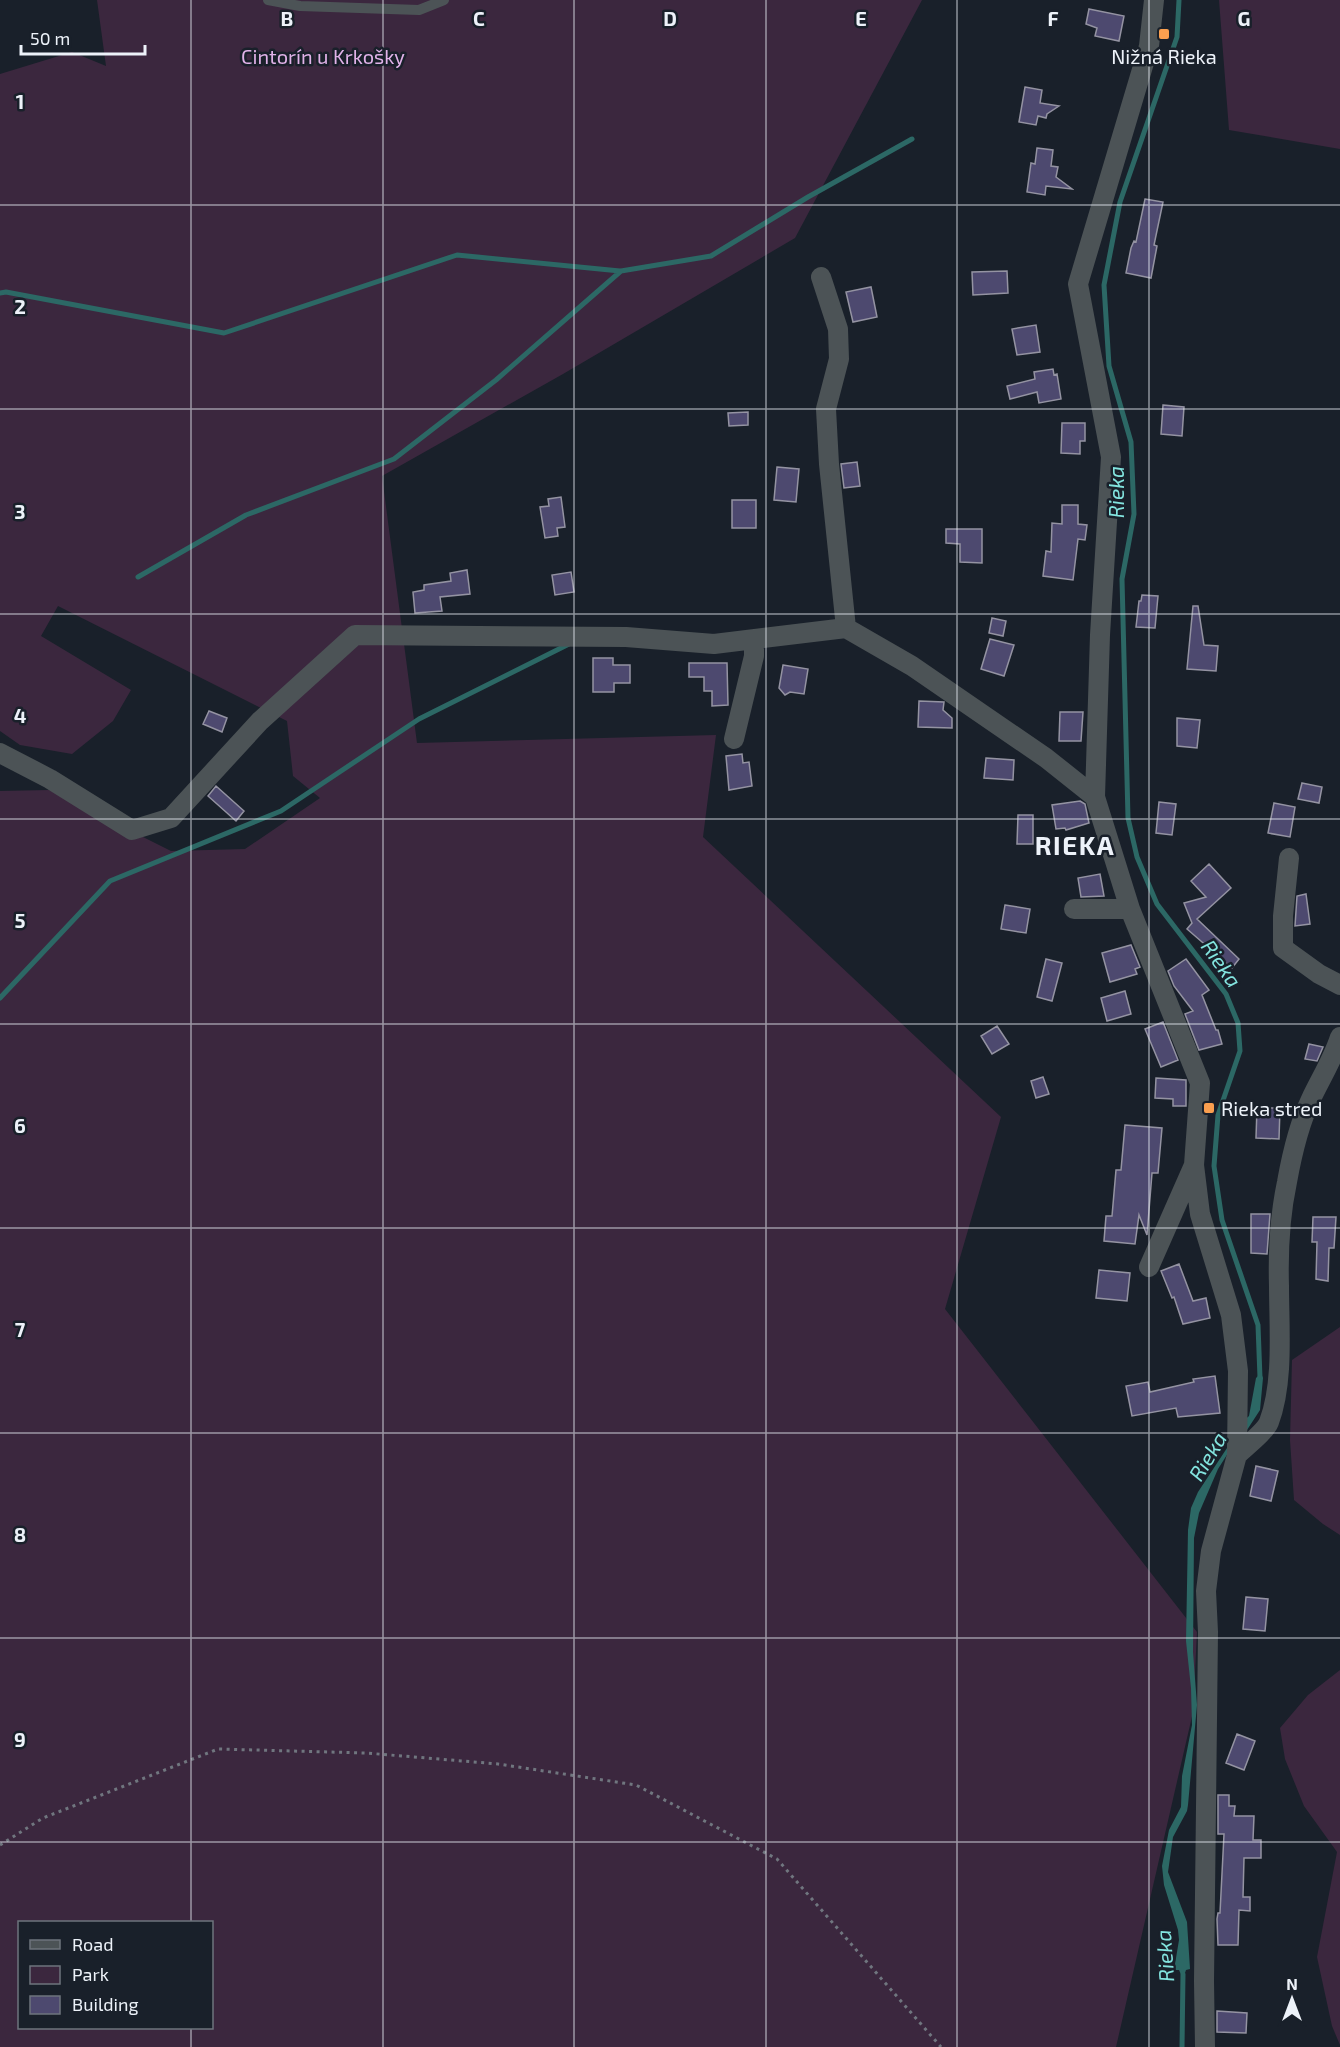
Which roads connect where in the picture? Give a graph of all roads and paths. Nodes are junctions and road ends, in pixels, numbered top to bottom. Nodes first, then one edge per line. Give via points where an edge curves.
1 (268, 0) edge
2 (444, 0) edge
3 (1154, 0) edge
4 (821, 277) dead end
5 (846, 628) junction
6 (754, 639) junction
7 (734, 739) dead end
8 (0, 753) edge
9 (1095, 797) junction
10 (1289, 858) dead end
11 (1074, 909) dead end
12 (1130, 909) junction
13 (1340, 985) edge
14 (1340, 1037) edge
15 (1194, 1165) junction
16 (1149, 1268) dead end
17 (1237, 1453) junction
18 (0, 1845) edge
19 (941, 2047) edge
20 (1205, 2047) edge

1 - 2 lane via 300,6 419,10
3 - 9 street via 1149,46 1078,284 1111,457
4 - 5 street via 838,328 839,359 826,410
5 - 6 street
5 - 9 street via 912,666 1046,758
6 - 7 street via 754,656
6 - 8 street via 714,644 626,637 355,635 260,721 171,818 132,830
9 - 12 street
10 - 13 street via 1283,948
11 - 12 street
12 - 15 street via 1200,1083
14 - 17 street via 1334,1058 1311,1100 1286,1184 1279,1283 1280,1345 1268,1424
15 - 16 street
15 - 17 street via 1200,1214 1231,1315 1238,1371
17 - 20 street via 1211,1551 1206,1591
18 - 19 path via 43,1818 218,1749 377,1754 498,1764 636,1785 777,1859

